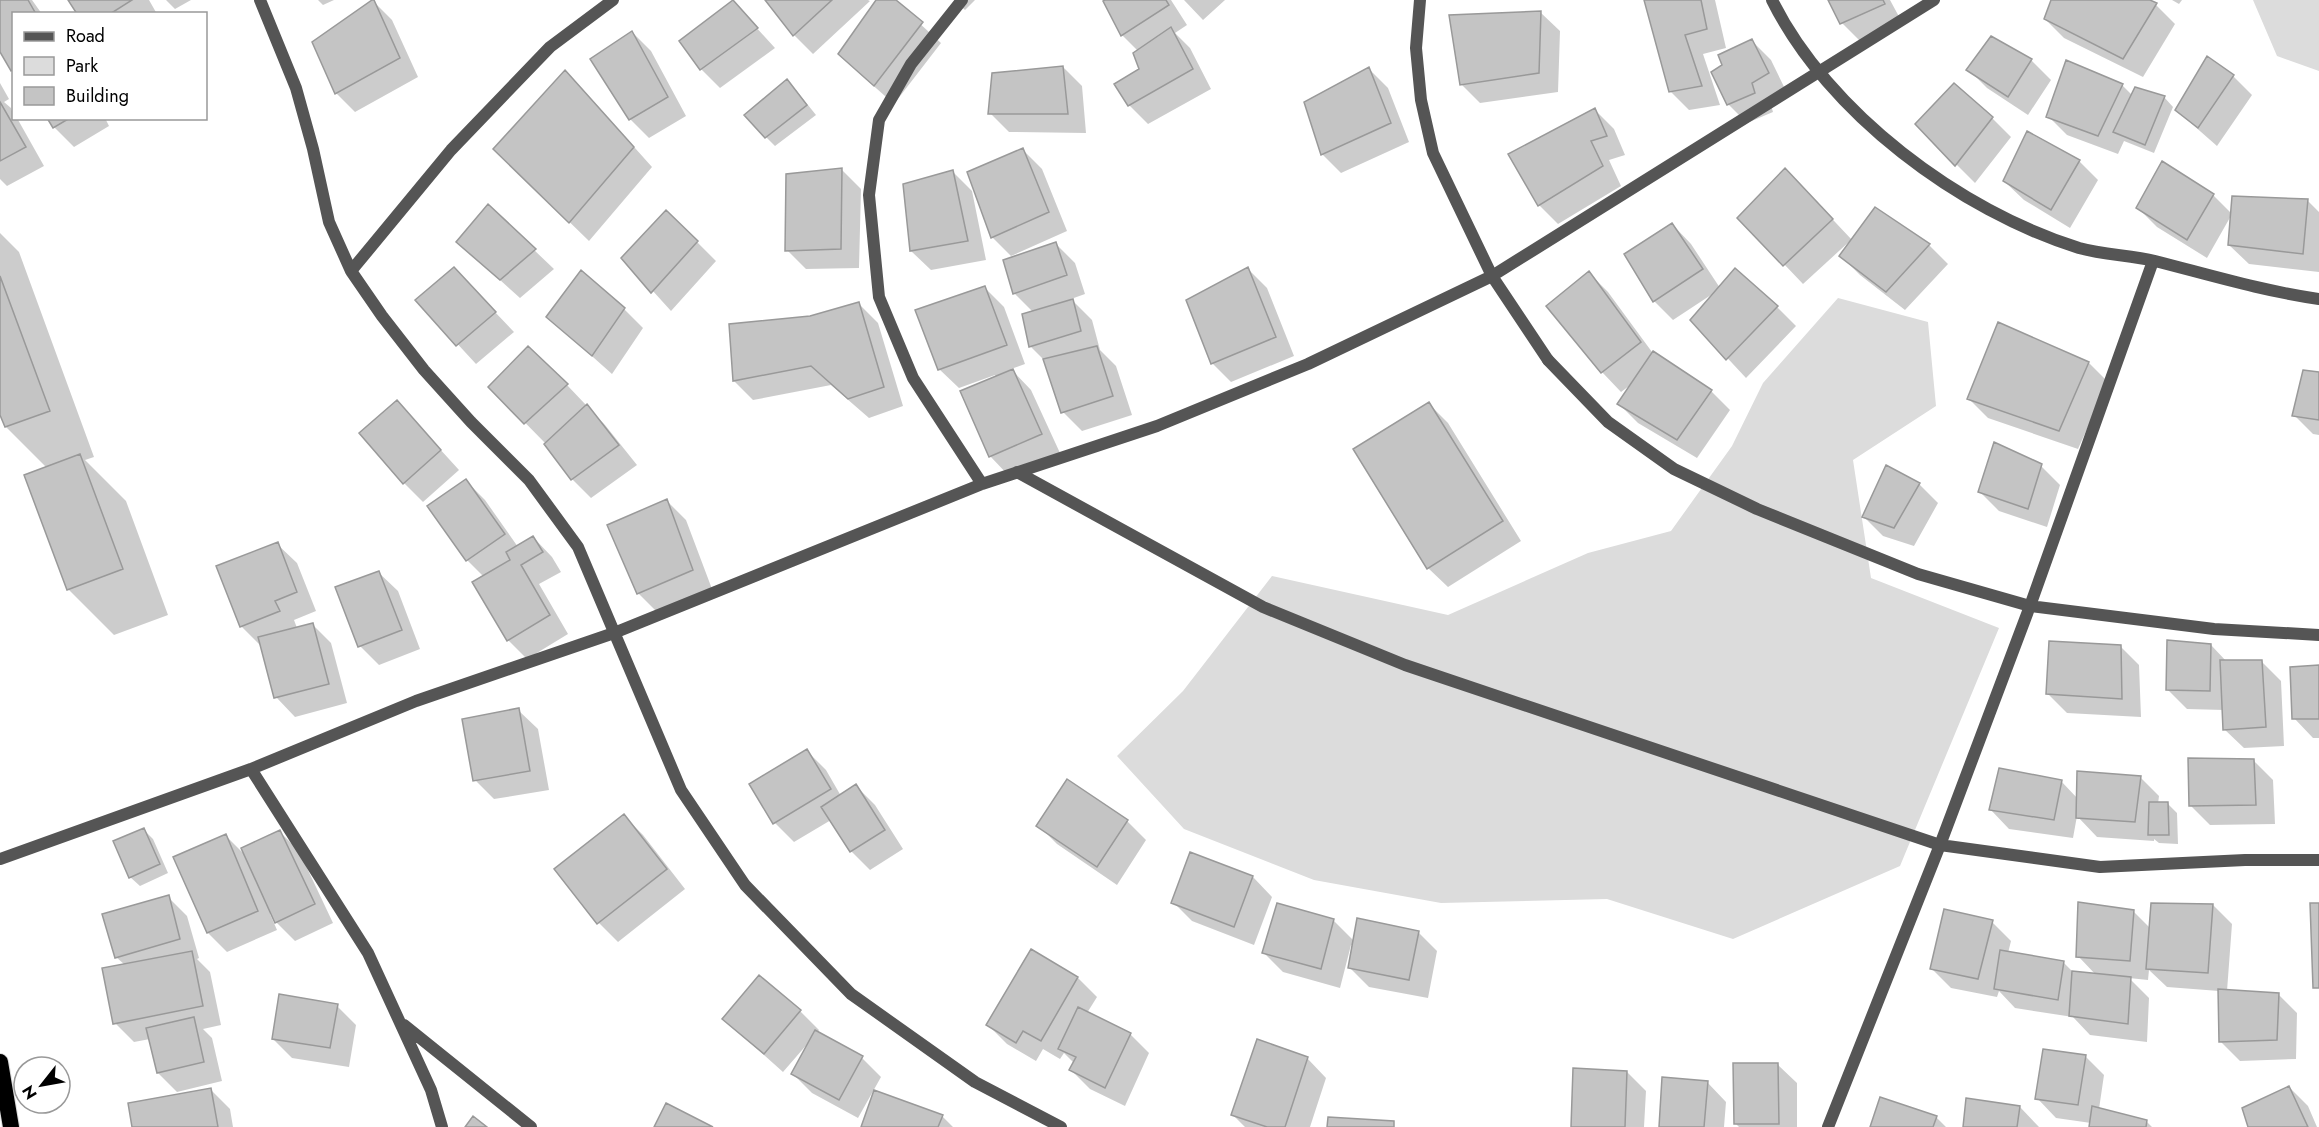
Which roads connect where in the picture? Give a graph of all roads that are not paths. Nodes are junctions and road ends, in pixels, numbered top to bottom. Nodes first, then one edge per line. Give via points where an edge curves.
1 (260, 0) edge
2 (613, 0) edge
3 (962, 0) edge
4 (1420, 0) edge
5 (1772, 0) edge
6 (1934, 0) edge
7 (1818, 73) junction
8 (2152, 261) junction
9 (351, 271) junction
10 (1492, 276) junction
11 (2319, 299) edge
12 (1017, 472) junction
13 (982, 484) junction
14 (2030, 606) junction
15 (614, 633) junction
16 (2319, 635) edge
17 (251, 769) junction
18 (1940, 845) junction
19 (0, 860) edge
20 (2319, 860) edge
21 (403, 1025) junction
22 (0, 1062) edge
23 (11, 1127) edge
24 (441, 1127) edge
25 (531, 1127) edge
26 (1061, 1127) edge
27 (1828, 1127) edge

1 - 9 street via 296,88 329,222
2 - 9 street via 550,47 452,150
3 - 13 street via 910,64 879,120 870,195 879,297 913,378
4 - 10 street via 1417,58 1421,100 1433,153
5 - 7 street
6 - 7 street
7 - 8 street via 1868,124 1945,183 2021,227 2081,248
7 - 10 street
8 - 11 street via 2272,293
8 - 14 street
9 - 15 street via 424,370 529,480 578,547
10 - 12 street via 1308,364 1157,426
10 - 14 street via 1548,360 1608,422 1674,469 1757,509 1918,574
12 - 13 street
12 - 18 street via 1263,607 1405,665
13 - 15 street
14 - 16 street via 2214,629
14 - 18 street
15 - 17 street via 416,701
15 - 26 street via 681,790 745,885 850,994 975,1082
17 - 19 street
17 - 21 street via 368,952
18 - 20 street via 2100,867
18 - 27 street
21 - 24 street via 431,1090
21 - 25 street
22 - 23 highway

